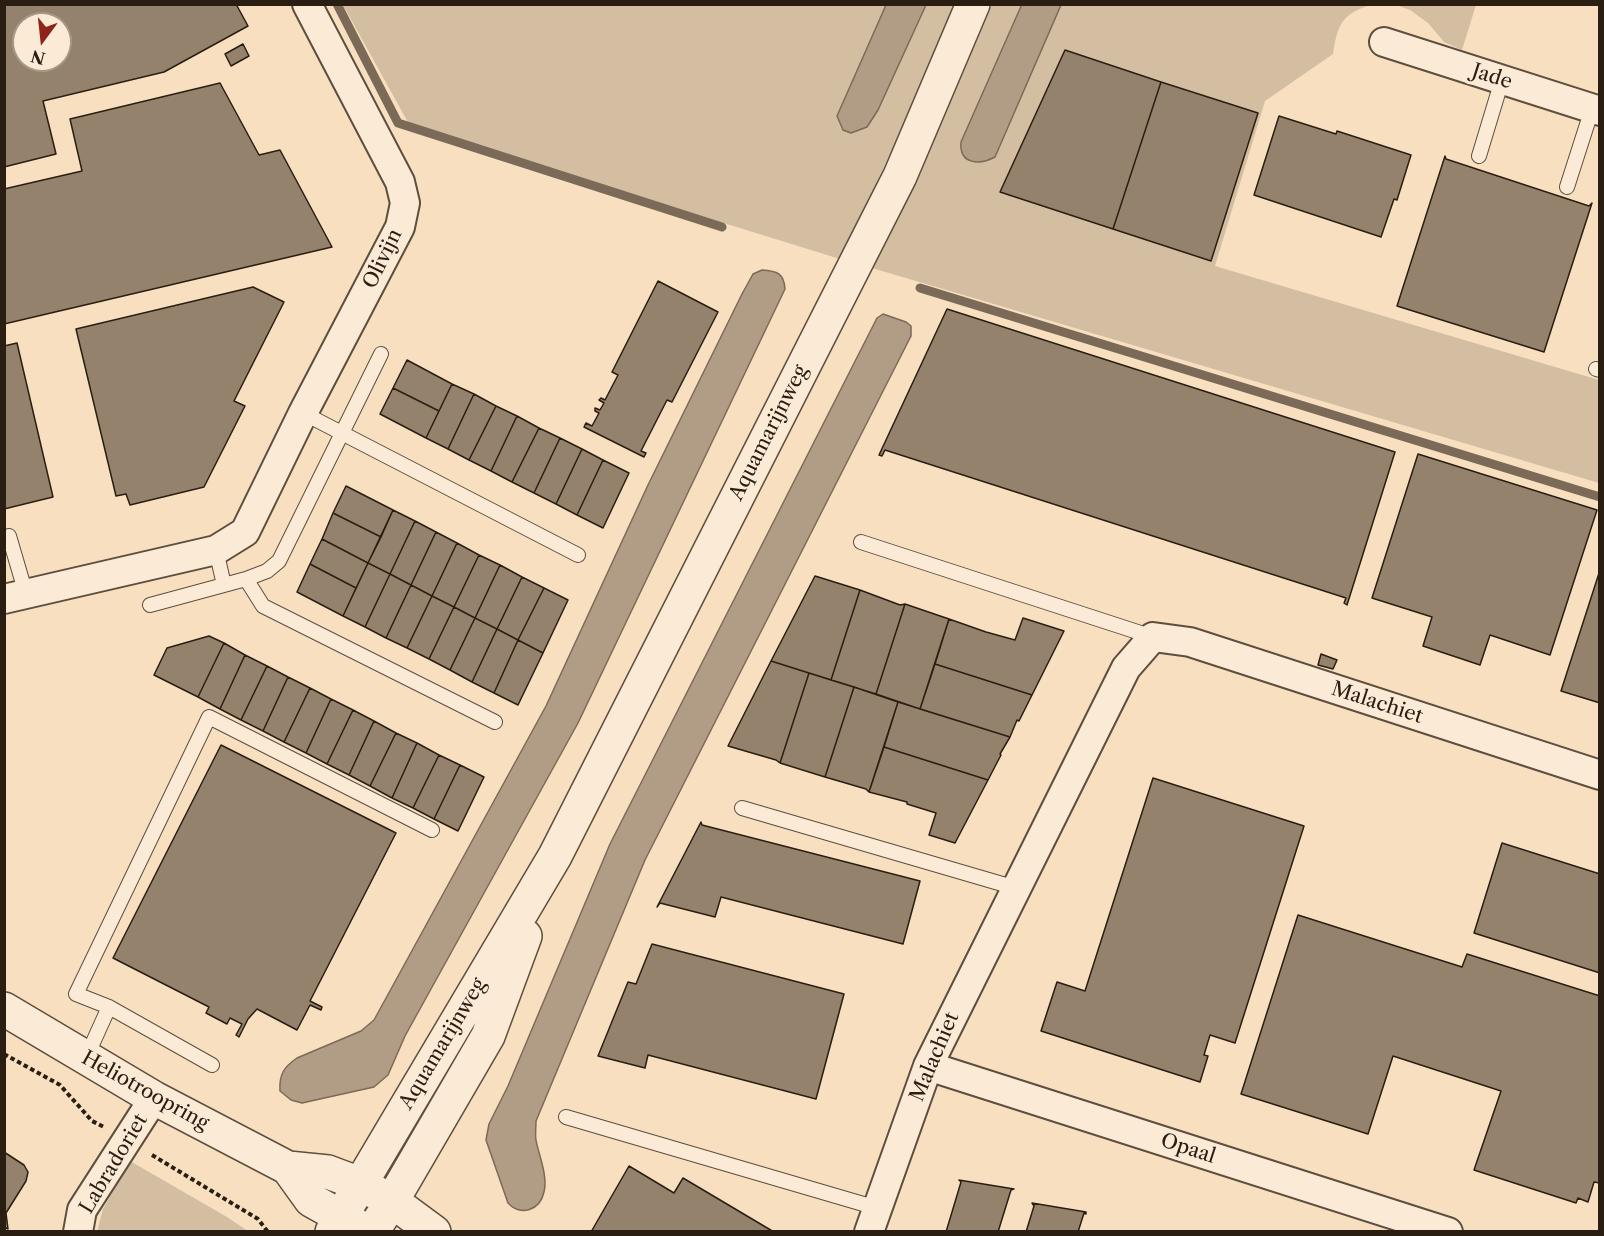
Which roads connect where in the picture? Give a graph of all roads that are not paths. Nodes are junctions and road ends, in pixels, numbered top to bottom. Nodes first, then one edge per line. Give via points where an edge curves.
1 (307, 4) edge
2 (973, 4) edge
3 (1384, 42) dead end
4 (1502, 80) junction
5 (1596, 110) edge
6 (1479, 156) dead end
7 (1567, 187) dead end
8 (381, 354) dead end
9 (303, 413) junction
10 (342, 433) junction
11 (9, 536) dead end
12 (861, 542) dead end
13 (216, 550) junction
14 (578, 555) dead end
15 (246, 579) junction
16 (224, 585) junction
17 (15, 596) edge
18 (150, 605) dead end
19 (1153, 637) junction
20 (495, 722) dead end
21 (1599, 775) edge
22 (742, 808) dead end
23 (432, 830) dead end
24 (555, 856) junction
25 (1016, 888) junction
26 (109, 1007) junction
27 (4, 1009) edge
28 (86, 1058) junction
29 (212, 1065) dead end
30 (928, 1066) junction
31 (154, 1098) junction
32 (566, 1117) dead end
33 (288, 1168) junction
34 (360, 1184) junction
35 (392, 1201) junction
36 (873, 1220) edge
37 (346, 1226) edge
38 (78, 1232) edge
39 (372, 1232) edge
40 (434, 1232) edge
41 (1448, 1232) edge

1 - 9 street, Olivijn via 400,182 405,203 400,227
2 - 24 street, Aquamarijnweg via 900,176
3 - 4 street, Jade
4 - 5 street, Jade
4 - 6 lane
5 - 7 lane
8 - 10 lane
9 - 10 lane
9 - 13 street, Olivijn via 245,532
10 - 14 lane
10 - 15 lane via 279,561 267,571
11 - 17 lane
12 - 19 lane, Malachiet
13 - 16 lane
13 - 17 street, Olivijn
15 - 16 lane
15 - 20 lane via 263,606
16 - 18 lane
19 - 21 street, Malachiet via 1190,642
19 - 25 street, Malachiet via 1126,668
22 - 25 lane
23 - 26 lane via 209,717 76,994
24 - 34 street, Aquamarijnweg
24 - 35 street, Aquamarijnweg via 488,1036
25 - 30 street, Malachiet
26 - 28 lane
26 - 29 lane
27 - 28 street, Heliotroopring
28 - 31 street, Heliotroopring
30 - 36 street, Malachiet
30 - 41 street, Opaal
31 - 33 street, Heliotroopring
31 - 38 street, Labradoriet via 82,1210
32 - 36 lane
33 - 34 street, Heliotroopring via 328,1172
33 - 37 street, Heliotroopring via 311,1200
34 - 35 street, Heliotroopring
34 - 37 street, Aquamarijnweg
35 - 39 street, Aquamarijnweg
35 - 40 street, Heliotroopring

